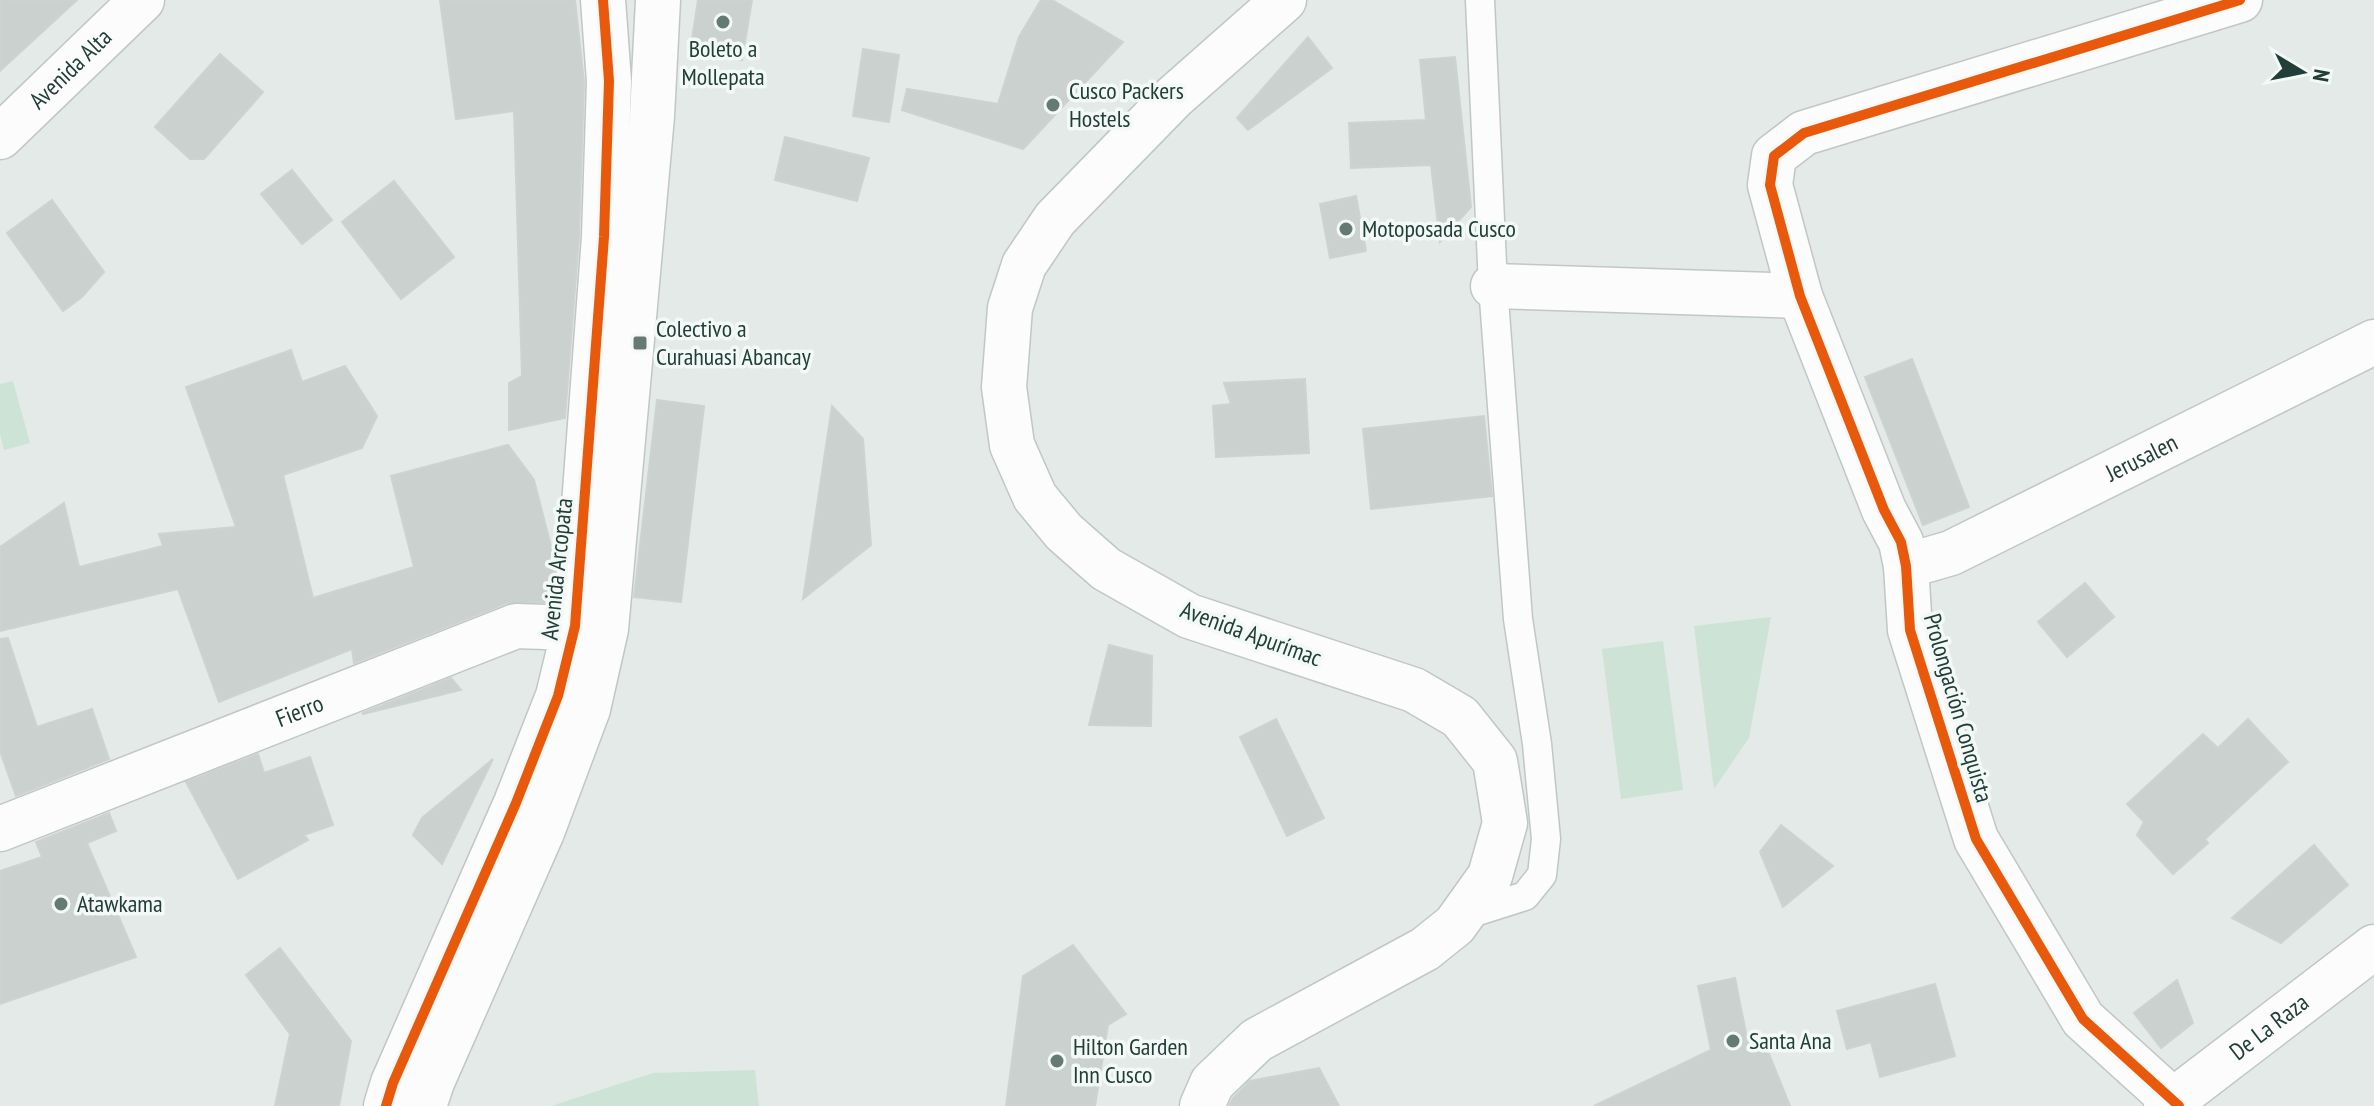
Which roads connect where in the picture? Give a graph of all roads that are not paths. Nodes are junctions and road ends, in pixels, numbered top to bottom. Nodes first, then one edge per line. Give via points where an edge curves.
1 (142, 0) edge
2 (603, 0) edge
3 (658, 0) edge
4 (1284, 0) edge
5 (1480, 0) edge
6 (2240, 0) edge
7 (0, 137) edge
8 (1493, 286) junction
9 (1800, 296) junction
10 (2374, 342) edge
11 (1906, 566) junction
12 (591, 628) junction
13 (0, 829) edge
14 (1462, 916) junction
15 (2374, 947) edge
16 (2173, 1105) edge
17 (386, 1106) edge
18 (424, 1106) edge
19 (1202, 1106) edge

1 - 7 street, Avenida Alta
2 - 12 street, Avenida Arcopata via 609,81
3 - 12 street, Avenida Arcopata via 652,116
4 - 14 street, Avenida Apurímac via 1174,97 1055,219 1024,265 1010,308 1004,387 1012,445 1035,497 1106,569 1189,616 1414,690 1460,717 1495,761 1505,823 1490,876
5 - 8 lane
6 - 9 street, Prolongación Conquista via 1804,133 1774,156 1770,185
8 - 9 street
8 - 14 lane via 1518,619 1546,839 1542,875 1525,896
9 - 11 street, Prolongación Conquista via 1901,542
10 - 11 street, Jerusalen via 1951,553
11 - 16 street, Prolongación Conquista via 1910,630 1976,839 2083,1019
12 - 13 street, Fierro via 516,626
12 - 17 street, Avenida Arcopata
12 - 18 street, Avenida Arcopata via 588,709 542,832
14 - 19 street, Avenida Apurímac via 1425,949 1257,1040 1212,1083
15 - 16 street, De La Raza

